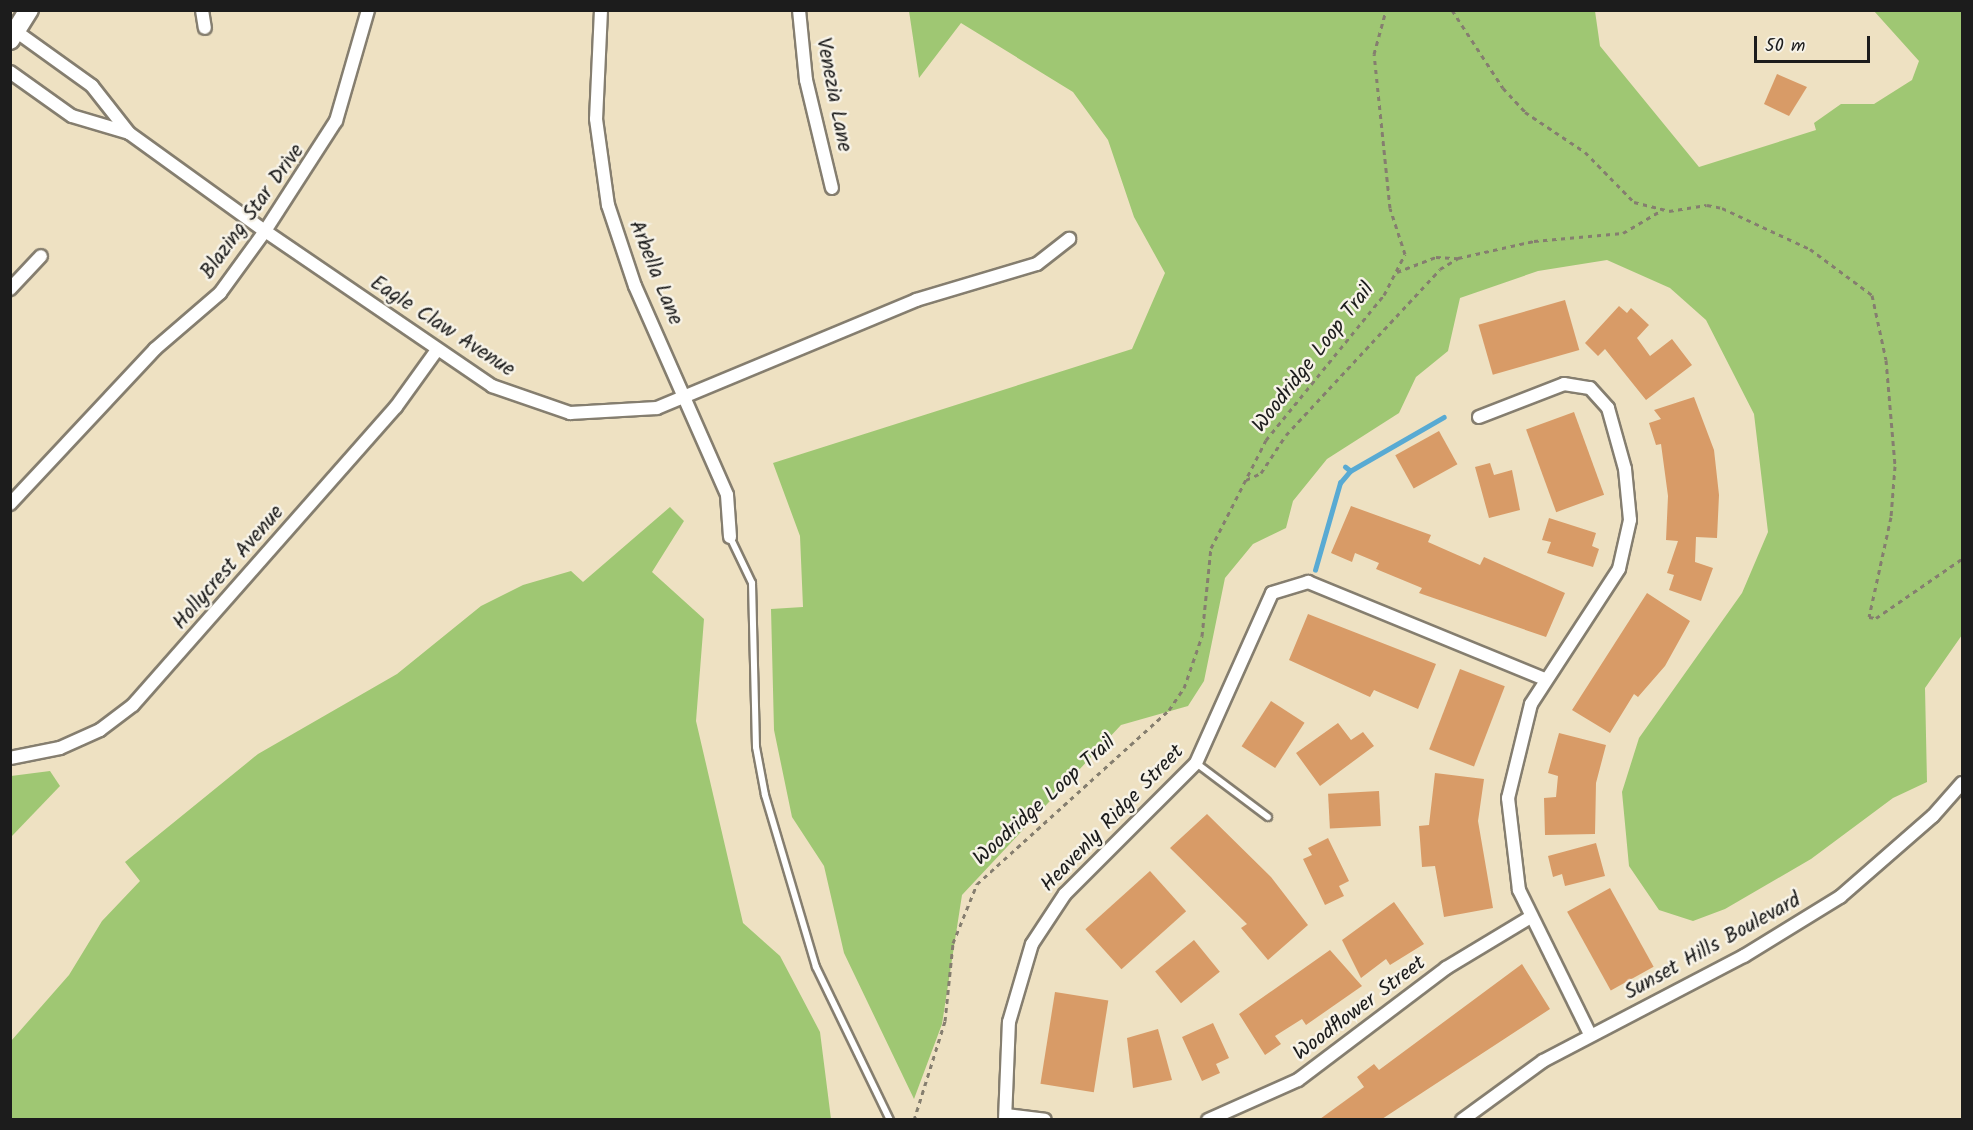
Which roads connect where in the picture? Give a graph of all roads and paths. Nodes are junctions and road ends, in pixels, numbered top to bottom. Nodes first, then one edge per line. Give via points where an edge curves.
1 (29, 10) edge
2 (202, 10) edge
3 (368, 10) edge
4 (601, 10) edge
5 (799, 10) edge
6 (1386, 10) edge
7 (1452, 10) edge
8 (205, 28) dead end
9 (12, 33) edge
10 (10, 72) edge
11 (100, 100) junction
12 (88, 117) junction
13 (129, 133) junction
14 (832, 188) dead end
15 (1663, 210) junction
16 (265, 231) junction
17 (1069, 239) dead end
18 (41, 256) dead end
19 (1458, 258) junction
20 (1397, 272) junction
21 (10, 289) edge
22 (437, 350) junction
23 (687, 396) junction
24 (1479, 417) dead end
25 (1246, 480) junction
26 (10, 504) edge
27 (730, 537) joint
28 (1962, 559) edge
29 (1544, 679) junction
30 (10, 758) edge
31 (1196, 763) junction
32 (1962, 783) edge
33 (1268, 817) dead end
34 (1529, 918) junction
35 (1590, 1034) junction
36 (1006, 1117) edge
37 (890, 1119) edge
38 (914, 1119) edge
39 (1045, 1119) edge
40 (1208, 1119) edge
41 (1462, 1119) edge

1 - 9 street
2 - 8 street
3 - 16 street, Blazing Star Drive via 336,122
4 - 23 street, Arbella Lane via 596,119 608,205 635,286
5 - 14 street, Venezia Lane via 806,80
6 - 20 path, Woodridge Loop Trail via 1374,54 1390,208 1404,238 1405,254
7 - 15 path via 1503,88 1525,112 1585,152 1623,194
9 - 11 street, Eagle Claw Avenue via 92,86
10 - 12 street, Eagle Claw Avenue via 72,116
11 - 12 street
11 - 13 street, Eagle Claw Avenue
12 - 13 street, Eagle Claw Avenue
13 - 16 street, Eagle Claw Avenue
15 - 19 path via 1623,233 1534,241
15 - 28 path via 1722,208 1810,249 1872,295 1886,360 1895,466 1891,517 1869,617 1876,618
16 - 22 street, Eagle Claw Avenue
16 - 26 street, Blazing Star Drive via 220,293 155,349
17 - 23 street, Eagle Claw Avenue via 1036,264 916,300
18 - 21 street
19 - 20 path via 1436,257
19 - 25 path via 1420,288 1286,435 1261,472
20 - 25 path, Woodridge Loop Trail via 1314,383 1281,417
22 - 23 street, Eagle Claw Avenue via 516,398 570,414 629,413
22 - 30 street, Hollycrest Avenue via 396,407 133,705 100,730 60,748
23 - 27 street, Arbella Lane via 727,495
24 - 29 street via 1564,384 1590,388 1608,408 1625,468 1630,520 1619,569
25 - 38 path, Woodridge Loop Trail via 1207,560 1202,636 1174,703 977,884 953,943 945,1022
27 - 37 lane via 752,583 756,747 765,795 816,967
29 - 31 street, Heavenly Ridge Street via 1320,586 1296,582 1264,604 1257,632
29 - 34 street via 1519,736 1508,798 1512,861
31 - 33 lane
31 - 36 street, Heavenly Ridge Street via 1065,894 1032,944 1009,1022
32 - 35 street, Sunset Hills Boulevard via 1903,845 1840,897 1744,956
34 - 35 street
34 - 40 street, Woodflower Street via 1446,968 1298,1080
35 - 41 street, Sunset Hills Boulevard
36 - 39 street

